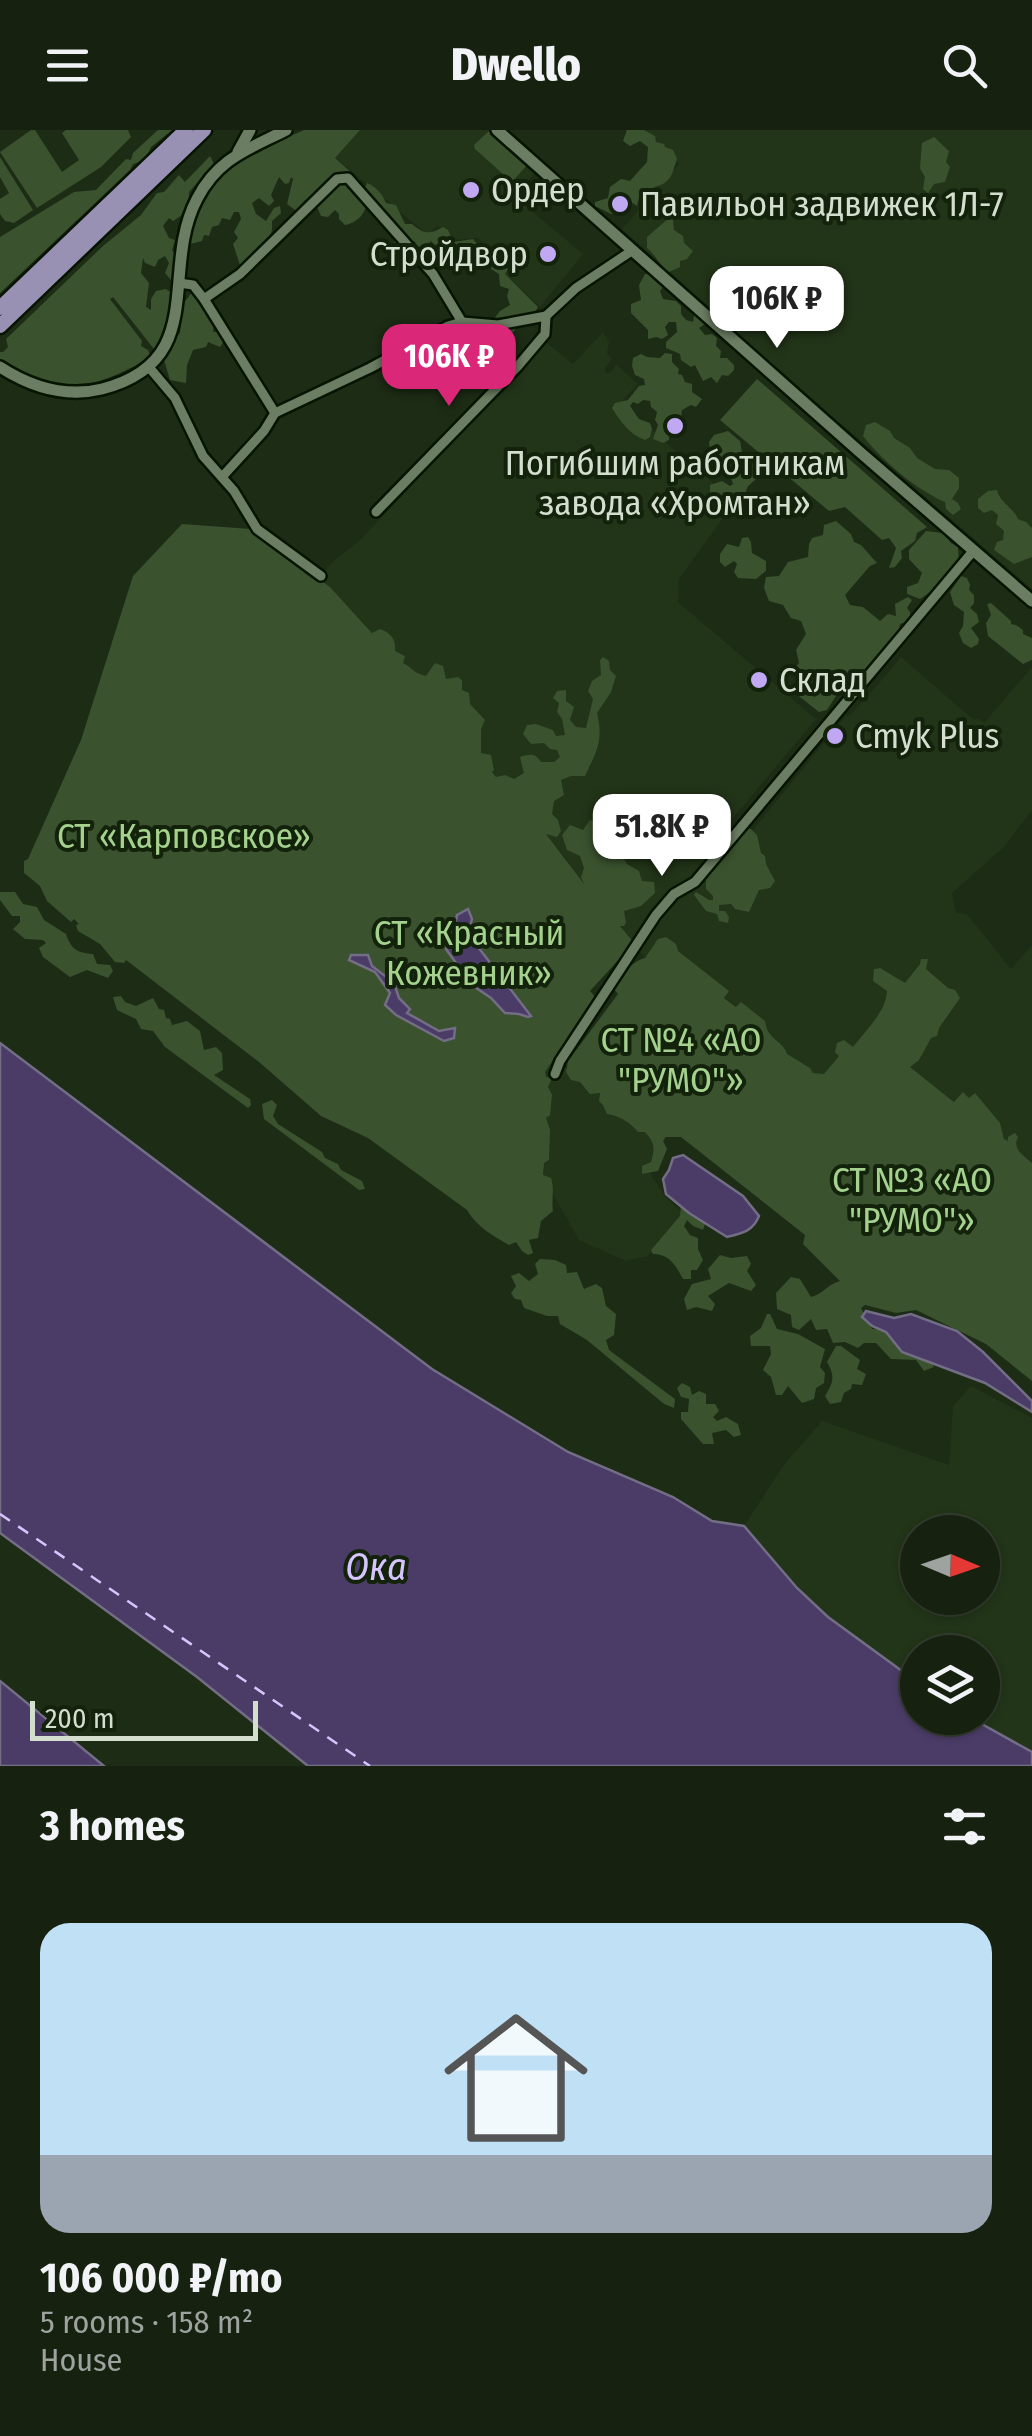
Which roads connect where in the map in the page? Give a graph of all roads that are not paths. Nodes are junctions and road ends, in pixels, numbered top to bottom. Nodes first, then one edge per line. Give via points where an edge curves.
1 (186, 130) edge
2 (204, 130) edge
3 (250, 130) edge
4 (498, 130) edge
5 (277, 132) edge
6 (237, 153) junction
7 (633, 250) junction
8 (179, 283) junction
9 (204, 299) junction
10 (0, 308) edge
11 (546, 316) junction
12 (462, 322) junction
13 (0, 326) edge
14 (148, 366) junction
15 (0, 367) edge
16 (275, 413) junction
17 (222, 477) junction
18 (376, 512) dead end
19 (974, 550) junction
20 (321, 576) dead end
21 (1032, 601) edge
22 (554, 1074) dead end

1 - 10 main road
2 - 13 main road
3 - 6 street
4 - 7 street
5 - 6 street
6 - 8 street via 196,200 182,240
7 - 11 street
7 - 19 street
8 - 9 street via 193,285
8 - 14 street via 168,343
9 - 12 street via 240,274 337,178 348,178 433,274
9 - 16 street
11 - 12 street via 498,325
11 - 18 street via 545,334 518,366
12 - 16 street
14 - 15 street via 124,382 68,393
14 - 17 street
16 - 17 street
17 - 20 street via 257,529
19 - 21 street
19 - 22 street via 695,882 656,915

